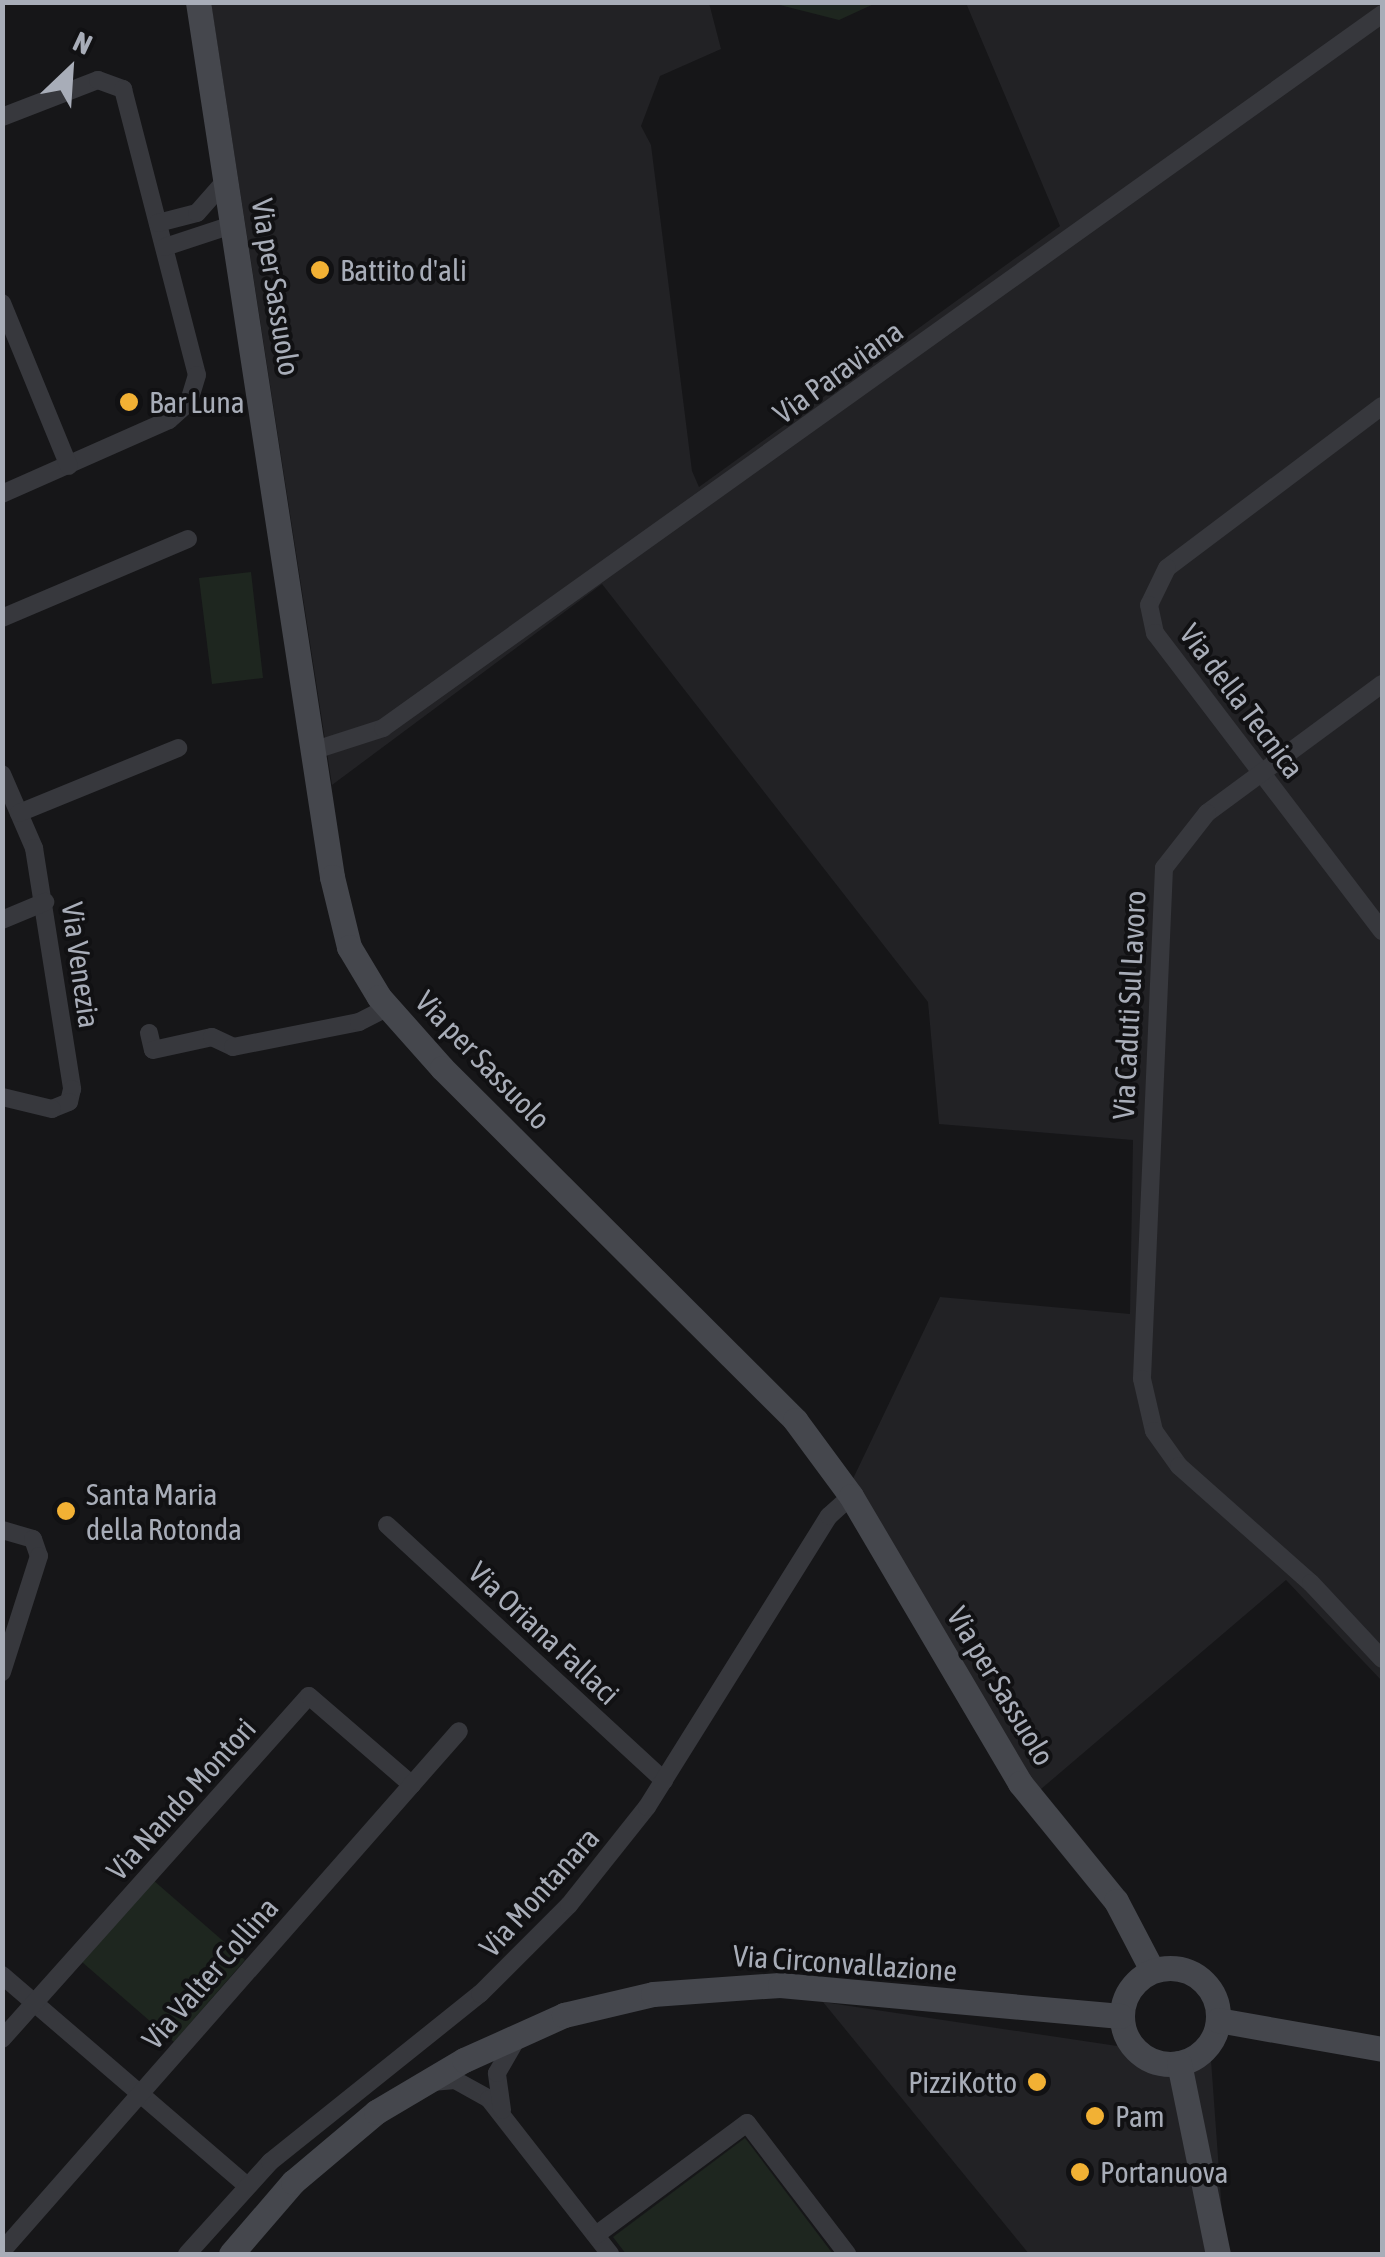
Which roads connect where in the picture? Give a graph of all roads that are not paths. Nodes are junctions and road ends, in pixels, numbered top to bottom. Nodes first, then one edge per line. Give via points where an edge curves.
1 (198, 2) edge
2 (1377, 14) edge
3 (2, 117) edge
4 (226, 180) junction
5 (197, 214) junction
6 (231, 218) junction
7 (158, 223) junction
8 (194, 237) junction
9 (165, 247) junction
10 (235, 251) junction
11 (2, 303) edge
12 (1382, 406) edge
13 (69, 466) junction
14 (2, 494) edge
15 (188, 539) dead end
16 (2, 618) edge
17 (1382, 684) edge
18 (178, 748) dead end
19 (312, 750) junction
20 (2, 774) edge
21 (1263, 774) junction
22 (19, 813) junction
23 (45, 902) junction
24 (2, 920) edge
25 (1382, 930) edge
26 (388, 1008) junction
27 (149, 1033) dead end
28 (2, 1098) edge
29 (851, 1496) junction
30 (387, 1525) dead end
31 (2, 1530) edge
32 (1382, 1659) edge
33 (2, 1672) edge
34 (459, 1731) dead end
35 (664, 1781) junction
36 (412, 1784) junction
37 (1152, 1970) junction
38 (2, 1974) edge
39 (34, 2004) junction
40 (1121, 2016) junction
41 (1218, 2020) junction
42 (535, 2025) junction
43 (2, 2039) edge
44 (1382, 2049) edge
45 (1179, 2063) junction
46 (410, 2088) junction
47 (140, 2094) junction
48 (504, 2116) junction
49 (246, 2185) junction
50 (596, 2235) junction
51 (2, 2251) edge
52 (187, 2254) edge
53 (231, 2254) edge
54 (610, 2254) edge
55 (847, 2254) edge
56 (1218, 2254) edge

1 - 4 main road, Via per Sassuolo
2 - 19 street, Via Paraviana via 383,728
3 - 7 street via 98,80 114,81 125,96
4 - 5 street
4 - 6 main road, Via per Sassuolo
5 - 6 street
5 - 7 street
6 - 8 street
6 - 10 main road, Via per Sassuolo
7 - 9 street
8 - 9 street
8 - 10 street
9 - 13 street via 197,375 195,390 169,420
10 - 19 main road, Via per Sassuolo
11 - 13 street
12 - 21 street, Via della Tecnica via 1168,568 1152,590 1149,618 1156,633
13 - 14 street
15 - 16 street
17 - 21 street, Via Caduti Sul Lavoro
18 - 22 street
19 - 26 main road, Via per Sassuolo via 349,947
20 - 22 street, Via Venezia
21 - 25 street, Via della Tecnica
21 - 32 street, Via Caduti Sul Lavoro via 1192,826 1172,852 1159,890 1142,1379 1154,1431 1179,1466 1311,1583
22 - 23 street, Via Venezia
23 - 24 street
23 - 28 street, Via Venezia via 71,1095 52,1109
26 - 27 street via 358,1022 233,1047 212,1037 153,1050
26 - 29 main road, Via per Sassuolo via 796,1420
29 - 35 street, Via Montanara via 829,1516
29 - 37 main road, Via per Sassuolo via 1020,1783 1116,1901
30 - 35 street, Via Oriana Fallaci
31 - 33 street via 33,1540 39,1556
34 - 36 street, Via Valter Collina
35 - 49 street, Via Montanara via 608,1859 526,1952
36 - 39 street, Via Nando Montori via 309,1696
36 - 47 street, Via Valter Collina
37 - 40 main road via 1133,1984
37 - 41 main road via 1180,1968 1204,1981
38 - 39 street
39 - 43 street, Via Nando Montori
39 - 47 street
40 - 42 main road, Via Circonvallazione via 780,1984 653,1994
40 - 45 main road via 1139,2053
41 - 44 main road
41 - 45 main road via 1210,2044
42 - 46 main road, Via Circonvallazione
42 - 48 street via 517,2039 496,2073
45 - 56 main road
46 - 48 street via 455,2080
46 - 53 main road, Via Circonvallazione via 329,2149
47 - 49 street
47 - 51 street, Via Valter Collina
48 - 50 street
49 - 52 street, Via Montanara
50 - 54 street
50 - 55 street via 747,2123

